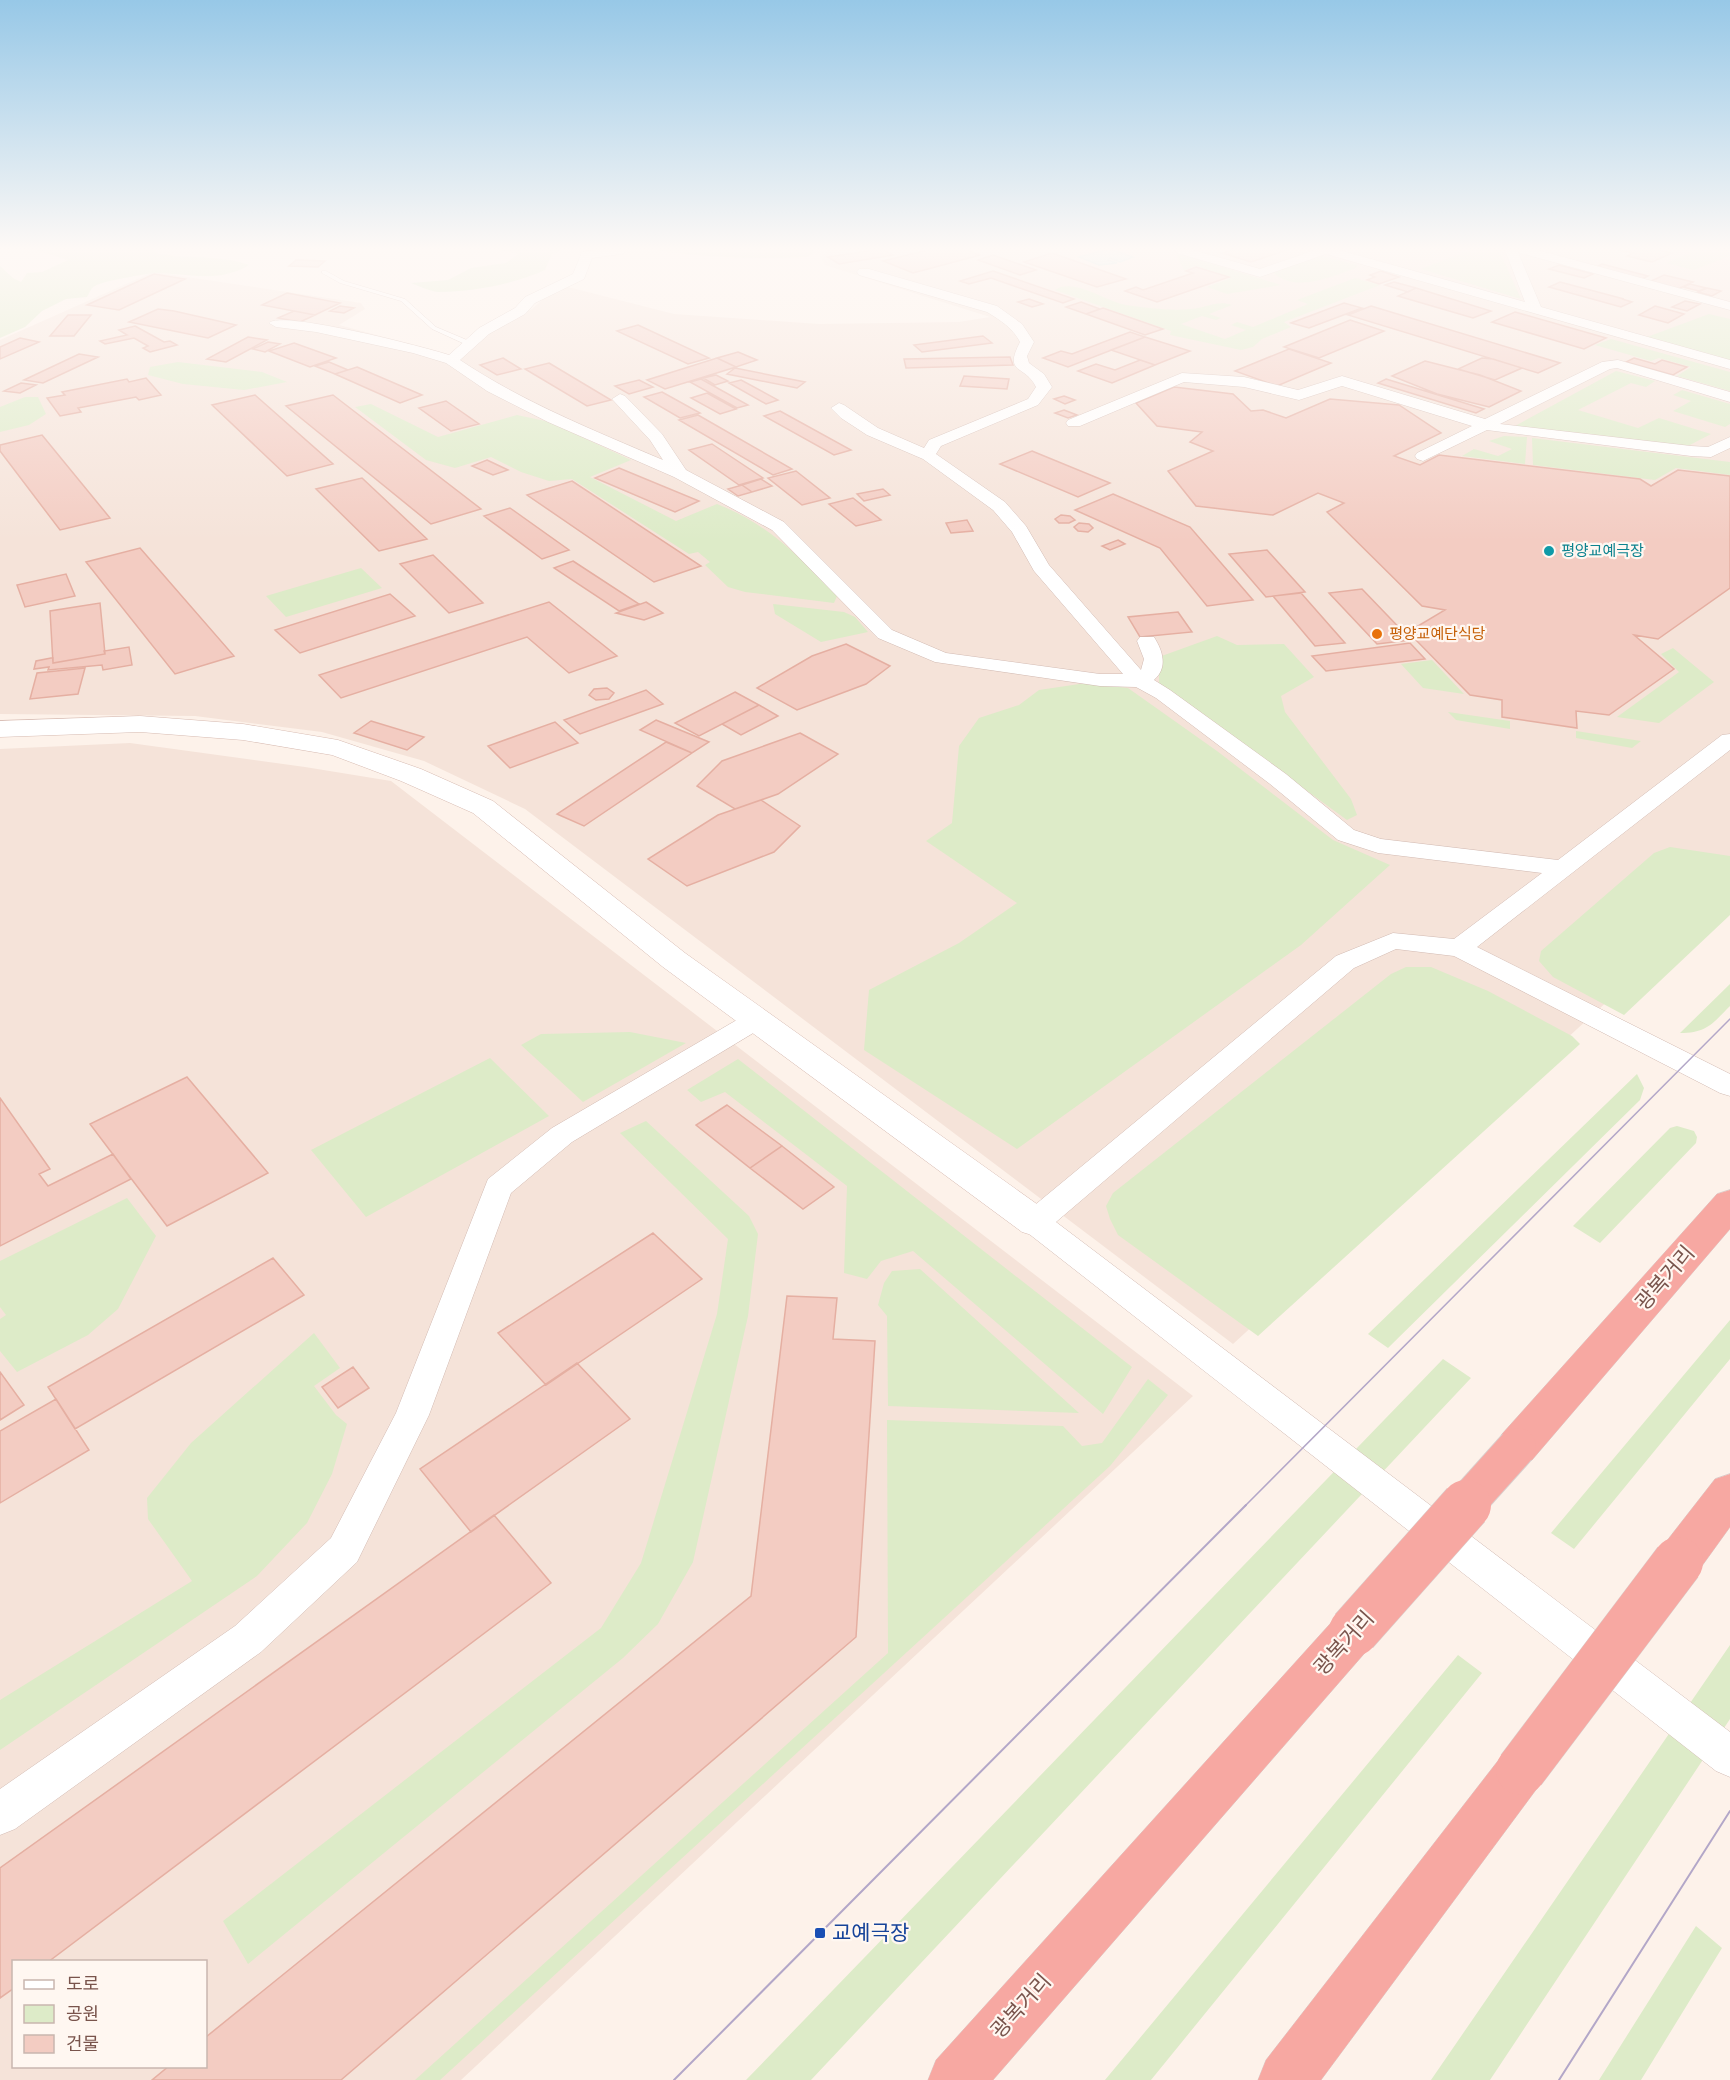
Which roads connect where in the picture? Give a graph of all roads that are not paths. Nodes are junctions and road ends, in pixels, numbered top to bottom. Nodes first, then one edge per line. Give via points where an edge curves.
1 (407, 347) edge
2 (465, 347) edge
3 (1024, 347) edge
4 (1666, 347) edge
5 (451, 360) junction
6 (1730, 365) edge
7 (1730, 397) edge
8 (620, 399) dead end
9 (839, 408) dead end
10 (1074, 423) dead end
11 (1485, 424) junction
12 (1730, 442) edge
13 (928, 454) junction
14 (1423, 456) dead end
15 (680, 473) junction
16 (1147, 641) dead end
17 (1140, 681) junction
18 (0, 729) edge
19 (1730, 740) edge
20 (1564, 868) junction
21 (1459, 948) junction
22 (756, 1020) junction
23 (1730, 1086) edge
24 (1730, 1204) edge
25 (1035, 1222) junction
26 (1730, 1493) edge
27 (1730, 1757) edge
28 (0, 1814) edge
29 (956, 2080) edge
30 (1286, 2080) edge

1 - 5 street
2 - 5 street
3 - 13 street via 1020,356 1022,365 1039,377 1044,387 1032,402 935,443
4 - 6 street
5 - 15 street via 492,388 554,419
7 - 11 street via 1618,364 1607,365
8 - 15 street via 656,437
9 - 13 street via 853,421
10 - 11 street via 1182,377 1244,382 1299,395 1342,381
11 - 12 street via 1692,451 1711,452
11 - 14 street
13 - 17 street via 999,506 1020,530 1041,567
15 - 17 street via 778,526 885,634 942,658
16 - 17 street via 1154,659 1151,672
17 - 20 street via 1269,772 1346,835 1378,846
18 - 22 street via 140,724 243,732 338,748 411,775 483,807 674,960
19 - 20 street
20 - 21 street
21 - 23 street
21 - 25 street via 1393,941 1345,962
22 - 25 street
22 - 28 street via 562,1135 498,1187 412,1415 344,1550 248,1639
24 - 29 highway, 광복거리, bridge
25 - 27 street
26 - 30 highway, bridge

